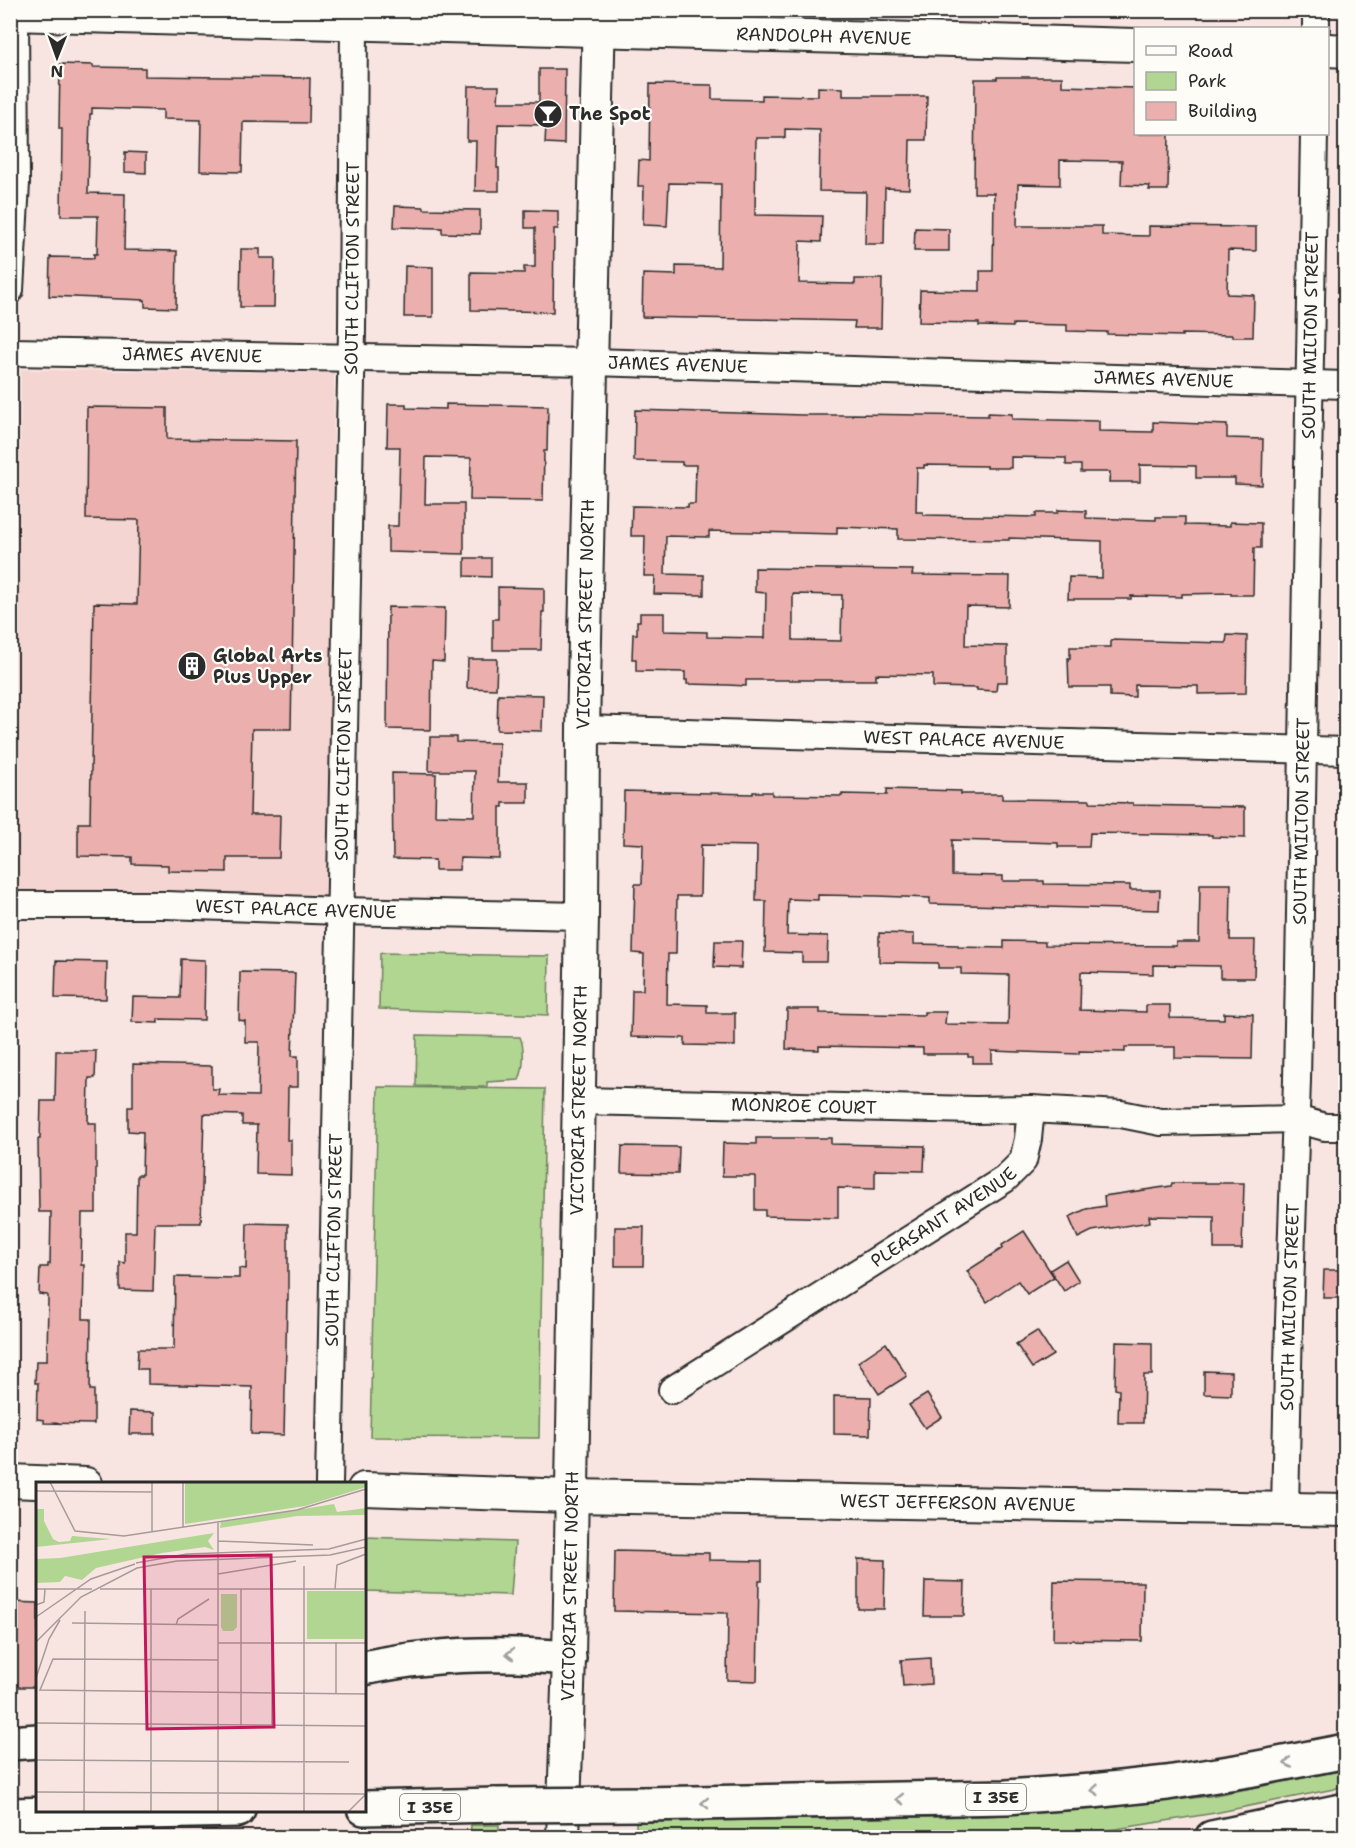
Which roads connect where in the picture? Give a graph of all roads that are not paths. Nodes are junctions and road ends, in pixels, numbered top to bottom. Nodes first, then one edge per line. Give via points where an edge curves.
1 (1316, 10) edge
2 (13, 14) edge
3 (599, 20) edge
4 (354, 24) junction
5 (1316, 27) edge
6 (1134, 45) edge
7 (1329, 50) edge
8 (1346, 51) edge
9 (1314, 135) edge
10 (10, 290) edge
11 (10, 352) edge
12 (351, 359) junction
13 (592, 362) junction
14 (1309, 385) junction
15 (1346, 385) edge
16 (583, 729) junction
17 (1303, 750) junction
18 (1346, 751) edge
19 (10, 905) edge
20 (340, 911) junction
21 (582, 916) junction
22 (578, 1101) junction
23 (1031, 1109) junction
24 (1296, 1119) junction
25 (1346, 1127) edge
26 (672, 1390) dead end
27 (10, 1481) edge
28 (36, 1482) edge
29 (329, 1482) edge
30 (366, 1489) edge
31 (571, 1496) junction
32 (1285, 1509) junction
33 (1346, 1510) edge
34 (568, 1658) junction
35 (366, 1668) edge
36 (36, 1740) edge
37 (10, 1743) edge
38 (1346, 1751) edge
39 (366, 1808) edge
40 (1346, 1810) edge
41 (147, 1812) edge
42 (10, 1815) edge
43 (563, 1838) edge
44 (1212, 1838) edge

1 - 5 street
2 - 4 street, RANDOLPH AVENUE
2 - 10 street via 16,183
3 - 4 street, RANDOLPH AVENUE
3 - 6 street, RANDOLPH AVENUE
3 - 13 street, VICTORIA STREET NORTH
4 - 12 street, SOUTH CLIFTON STREET
7 - 8 street
9 - 14 street, SOUTH MILTON STREET
11 - 12 street, JAMES AVENUE
12 - 13 street, JAMES AVENUE
12 - 20 street, SOUTH CLIFTON STREET
13 - 14 street, JAMES AVENUE
13 - 16 street, VICTORIA STREET NORTH
14 - 15 street, JAMES AVENUE
14 - 17 street, SOUTH MILTON STREET
16 - 17 street, WEST PALACE AVENUE
16 - 21 street, VICTORIA STREET NORTH
17 - 18 street, WEST PALACE AVENUE
17 - 24 street, SOUTH MILTON STREET
19 - 20 street, WEST PALACE AVENUE
20 - 21 street, WEST PALACE AVENUE
20 - 29 street, SOUTH CLIFTON STREET
21 - 22 street, VICTORIA STREET NORTH
22 - 23 street, MONROE COURT
22 - 31 street, VICTORIA STREET NORTH
23 - 24 street via 1121,1114 1161,1122
23 - 26 street, PLEASANT AVENUE via 1023,1161 1005,1179
24 - 25 street via 1325,1127
24 - 32 street, SOUTH MILTON STREET
27 - 28 street
30 - 31 street, WEST JEFFERSON AVENUE
31 - 32 street, WEST JEFFERSON AVENUE
31 - 34 street, VICTORIA STREET NORTH
32 - 33 street, WEST JEFFERSON AVENUE
34 -> 35 highway via 447,1655
34 - 43 street, VICTORIA STREET NORTH
36 - 37 highway
38 -> 39 highway, I 35E, bridge via 1167,1783 1006,1797
40 - 44 highway
41 - 42 highway

